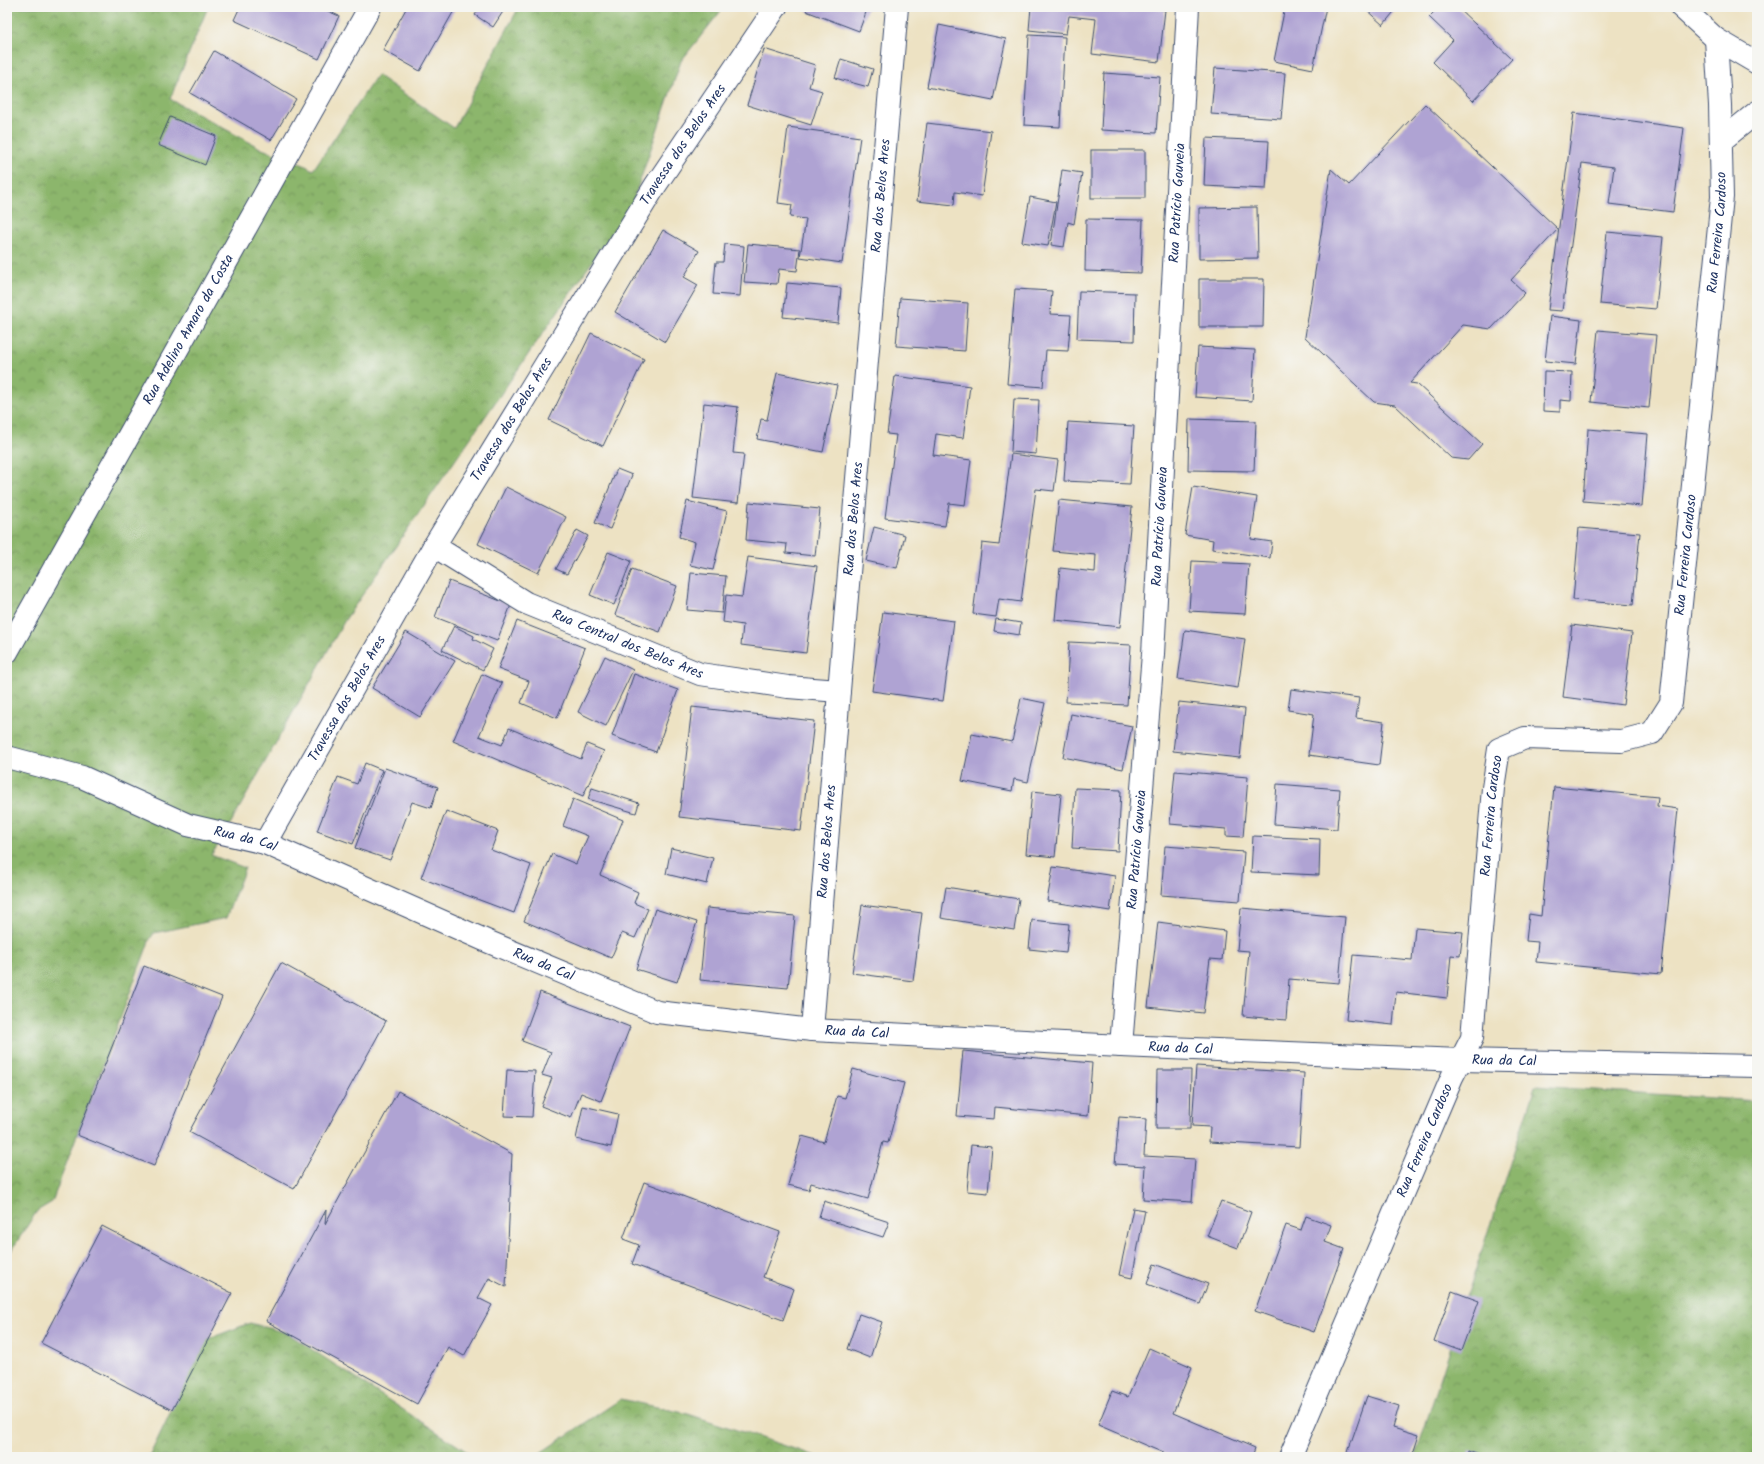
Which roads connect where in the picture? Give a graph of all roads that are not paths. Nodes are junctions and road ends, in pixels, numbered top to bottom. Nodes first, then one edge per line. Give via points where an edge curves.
1 (370, 7) edge
2 (776, 7) edge
3 (898, 7) edge
4 (1188, 7) edge
5 (1681, 7) edge
6 (1716, 38) junction
7 (1757, 63) edge
8 (1757, 112) edge
9 (1721, 141) junction
10 (434, 546) junction
11 (7, 652) edge
12 (839, 691) junction
13 (7, 757) edge
14 (265, 843) junction
15 (812, 1030) junction
16 (1120, 1046) junction
17 (1460, 1060) junction
18 (1757, 1066) edge
19 (1290, 1457) edge

1 - 11 street, Rua Adelino Amaro da Costa
2 - 10 street, Travessa dos Belos Ares via 655,186
3 - 12 street, Rua dos Belos Ares
4 - 16 street, Rua Patrício Gouveia via 1153,654
5 - 6 street
6 - 7 street
6 - 9 street, Rua Ferreira Cardoso
8 - 9 street
9 - 17 street, Rua Ferreira Cardoso via 1722,197 1671,704 1652,733 1621,742 1526,738 1500,749 1493,788 1472,1038
10 - 12 street, Rua Central dos Belos Ares via 526,603 700,674 788,687
10 - 14 street, Travessa dos Belos Ares
12 - 15 street, Rua dos Belos Ares
13 - 14 street, Rua da Cal via 82,777 188,824
14 - 15 street, Rua da Cal via 489,942 657,1012
15 - 16 street, Rua da Cal
16 - 17 street, Rua da Cal
17 - 18 street, Rua da Cal
17 - 19 street, Rua Ferreira Cardoso

